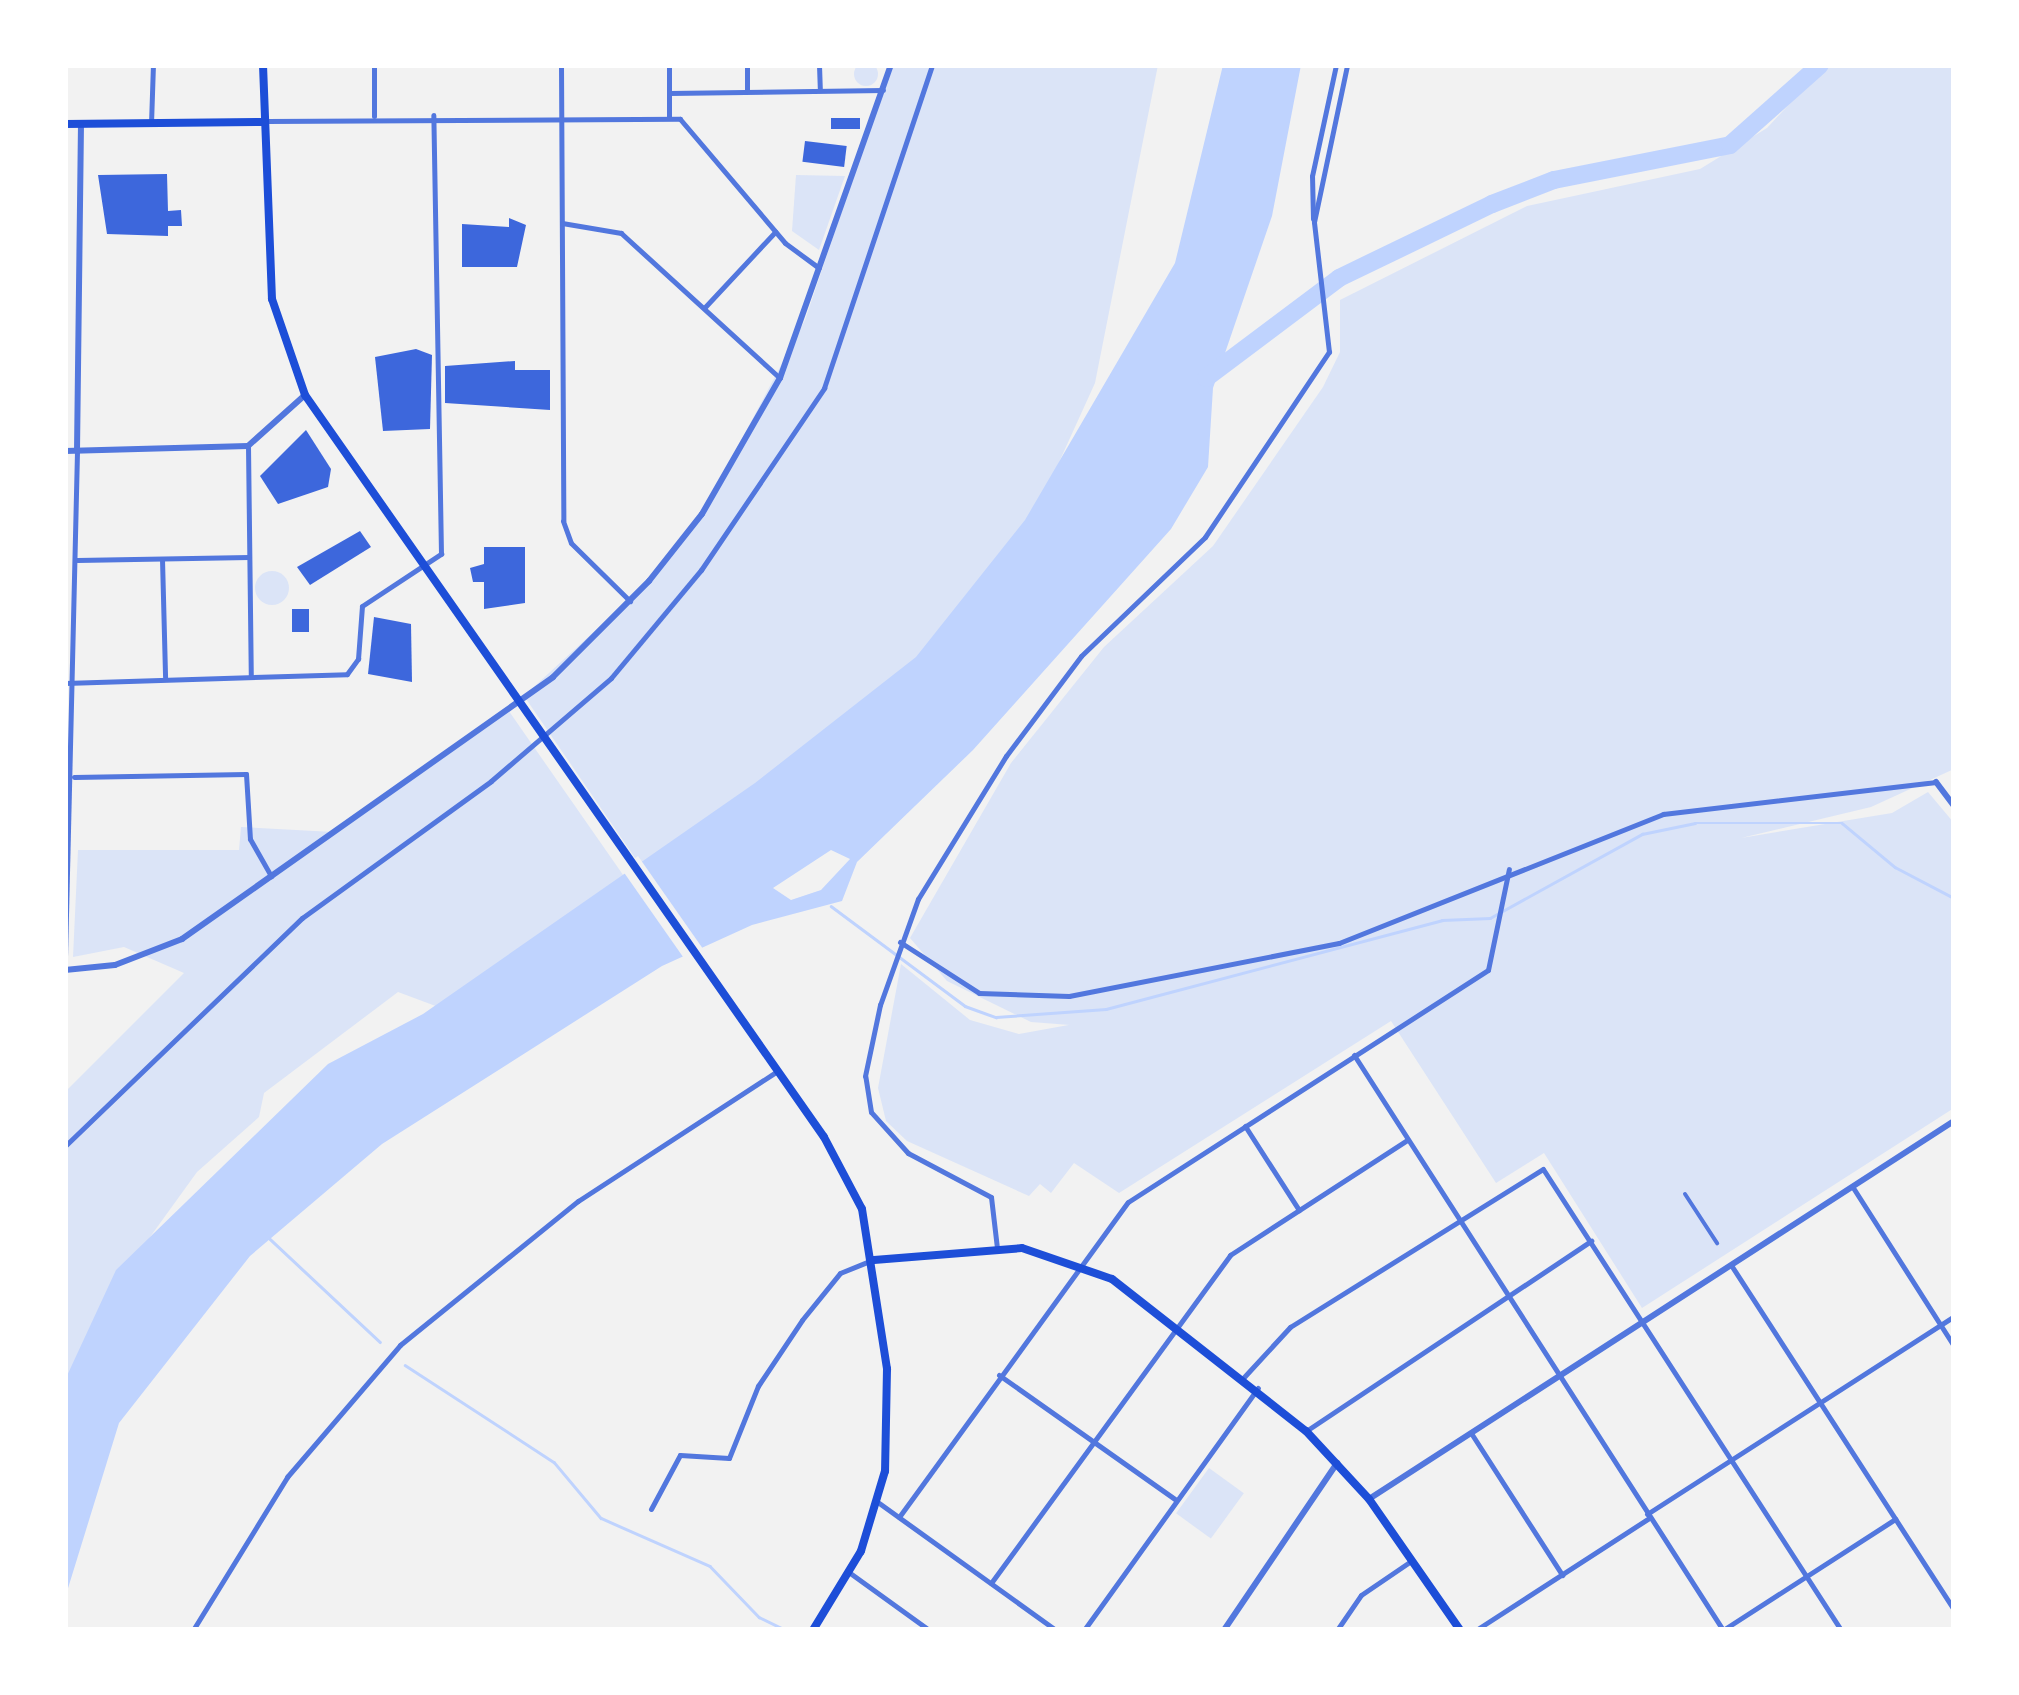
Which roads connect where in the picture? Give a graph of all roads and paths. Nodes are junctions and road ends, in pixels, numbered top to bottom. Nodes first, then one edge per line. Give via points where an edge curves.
1 (153, 65) edge
2 (263, 65) edge
3 (374, 65) edge
4 (561, 65) edge
5 (669, 65) edge
6 (746, 65) edge
7 (820, 65) edge
8 (891, 65) edge
9 (932, 65) edge
10 (1336, 65) edge
11 (1347, 65) edge
12 (820, 88) junction
13 (747, 90) junction
14 (884, 90) junction
15 (669, 93) junction
16 (561, 113) junction
17 (433, 115) junction
18 (374, 116) junction
19 (668, 116) junction
20 (264, 122) junction
21 (65, 124) edge
22 (81, 124) junction
23 (151, 124) junction
24 (562, 222) junction
25 (1314, 222) junction
26 (775, 232) junction
27 (821, 270) junction
28 (705, 307) junction
29 (780, 378) junction
30 (305, 395) junction
31 (248, 446) junction
32 (65, 451) edge
33 (77, 451) junction
34 (250, 556) junction
35 (162, 559) junction
36 (77, 560) junction
37 (424, 566) junction
38 (630, 601) junction
39 (251, 676) junction
40 (165, 677) junction
41 (78, 678) junction
42 (65, 683) edge
43 (517, 700) junction
44 (541, 736) junction
45 (74, 778) junction
46 (1936, 782) joint
47 (1954, 806) edge
48 (1509, 869) junction
49 (271, 876) junction
50 (900, 942) junction
51 (65, 957) edge
52 (65, 970) edge
53 (1354, 1055) junction
54 (776, 1072) junction
55 (1954, 1121) edge
56 (1245, 1126) junction
57 (1408, 1140) junction
58 (65, 1146) edge
59 (1852, 1186) junction
60 (1685, 1194) dead end
61 (1299, 1210) junction
62 (1458, 1218) junction
63 (1592, 1241) junction
64 (1717, 1243) dead end
65 (997, 1248) junction
66 (874, 1260) junction
67 (1080, 1262) junction
68 (1731, 1264) junction
69 (1508, 1295) junction
70 (1954, 1316) edge
71 (1643, 1321) junction
72 (1176, 1324) junction
73 (1941, 1325) junction
74 (1954, 1346) edge
75 (1560, 1375) junction
76 (999, 1376) junction
77 (1244, 1377) junction
78 (1258, 1388) junction
79 (1820, 1403) junction
80 (1306, 1431) junction
81 (1471, 1432) junction
82 (1091, 1440) junction
83 (1733, 1460) junction
84 (1337, 1463) junction
85 (1369, 1499) junction
86 (1176, 1500) junction
87 (879, 1503) junction
88 (651, 1509) dead end
89 (1648, 1516) junction
90 (899, 1517) junction
91 (1894, 1519) junction
92 (1414, 1559) junction
93 (850, 1573) junction
94 (1562, 1575) junction
95 (1807, 1576) junction
96 (991, 1584) junction
97 (1954, 1610) edge
98 (1455, 1628) edge
99 (1339, 1629) edge
100 (193, 1630) edge
101 (813, 1630) edge
102 (929, 1630) edge
103 (1056, 1630) edge
104 (1084, 1630) edge
105 (1224, 1630) edge
106 (1476, 1630) edge
107 (1723, 1630) edge
108 (1841, 1630) edge

1 - 23 street
2 - 20 main road
3 - 18 street
4 - 16 street
5 - 15 street
6 - 13 street
7 - 12 street
8 - 14 street
9 - 44 street via 806,420 655,627 611,678
10 - 25 street via 1312,176
11 - 25 street
12 - 13 street
12 - 14 street
13 - 15 street
14 - 27 street
15 - 19 street
16 - 17 street
16 - 19 street
16 - 24 street
17 - 18 street
17 - 37 street via 441,554
18 - 20 street
19 - 26 street
20 - 23 main road
20 - 30 main road via 272,298
21 - 22 main road
22 - 23 main road
22 - 33 street
24 - 28 street via 621,233
24 - 38 street via 563,521 571,543
25 - 50 street via 1331,320 1329,352 1254,471 1185,561 1081,656 1017,740
26 - 27 street
26 - 28 street
27 - 29 street
28 - 29 street
29 - 38 street via 702,514
30 - 31 street
30 - 37 main road
31 - 33 street
31 - 34 street
32 - 33 street
33 - 36 street
34 - 35 street
34 - 39 street
35 - 36 street
35 - 40 street
36 - 41 street
37 - 39 street via 362,606 358,659 347,674
37 - 43 main road
38 - 43 street
39 - 40 street
40 - 41 street
41 - 42 street
41 - 45 street
43 - 44 main road
43 - 49 street
44 - 54 main road
44 - 58 street via 491,781 302,918
45 - 49 street via 246,774 250,839
45 - 51 street
46 - 47 street
46 - 48 street via 1663,814
48 - 50 street via 1428,913 1339,943 1070,996 978,993
48 - 53 street via 1488,970
49 - 52 street via 154,953
50 - 65 street via 865,1076 871,1112 908,1153 991,1197
53 - 56 street
53 - 57 street
54 - 66 main road via 851,1184
54 - 100 street via 578,1201 400,1345 287,1477
55 - 59 street
56 - 61 street
56 - 67 street via 1128,1202
57 - 61 street
57 - 62 street
59 - 68 street
59 - 73 street
60 - 64 street
61 - 72 street via 1230,1255
62 - 63 street via 1542,1169
62 - 69 street
62 - 77 street via 1290,1327
63 - 69 street
63 - 71 street
65 - 66 main road
65 - 67 main road
66 - 87 main road via 890,1410
66 - 88 street via 840,1273 802,1320 758,1386 728,1458 680,1456
67 - 72 main road
67 - 76 street
68 - 71 street
68 - 79 street
69 - 75 street
69 - 80 street
70 - 73 street
71 - 75 street
71 - 83 street
72 - 77 main road
72 - 82 street
73 - 74 street
73 - 79 street
75 - 81 street
75 - 89 street
76 - 82 street
76 - 90 street
77 - 78 main road
78 - 80 main road
78 - 86 street
79 - 83 street
79 - 91 street
80 - 84 main road
81 - 85 street
81 - 94 street
82 - 86 street
82 - 96 street
83 - 89 street
83 - 95 street
84 - 85 main road
84 - 105 street
85 - 92 main road
86 - 104 street
87 - 90 street
87 - 93 main road
89 - 94 street
89 - 107 street
90 - 96 street
91 - 95 street
91 - 97 street
92 - 98 main road
92 - 99 street via 1361,1595
93 - 101 main road
93 - 102 street
94 - 106 street
95 - 107 street
95 - 108 street
96 - 103 street

